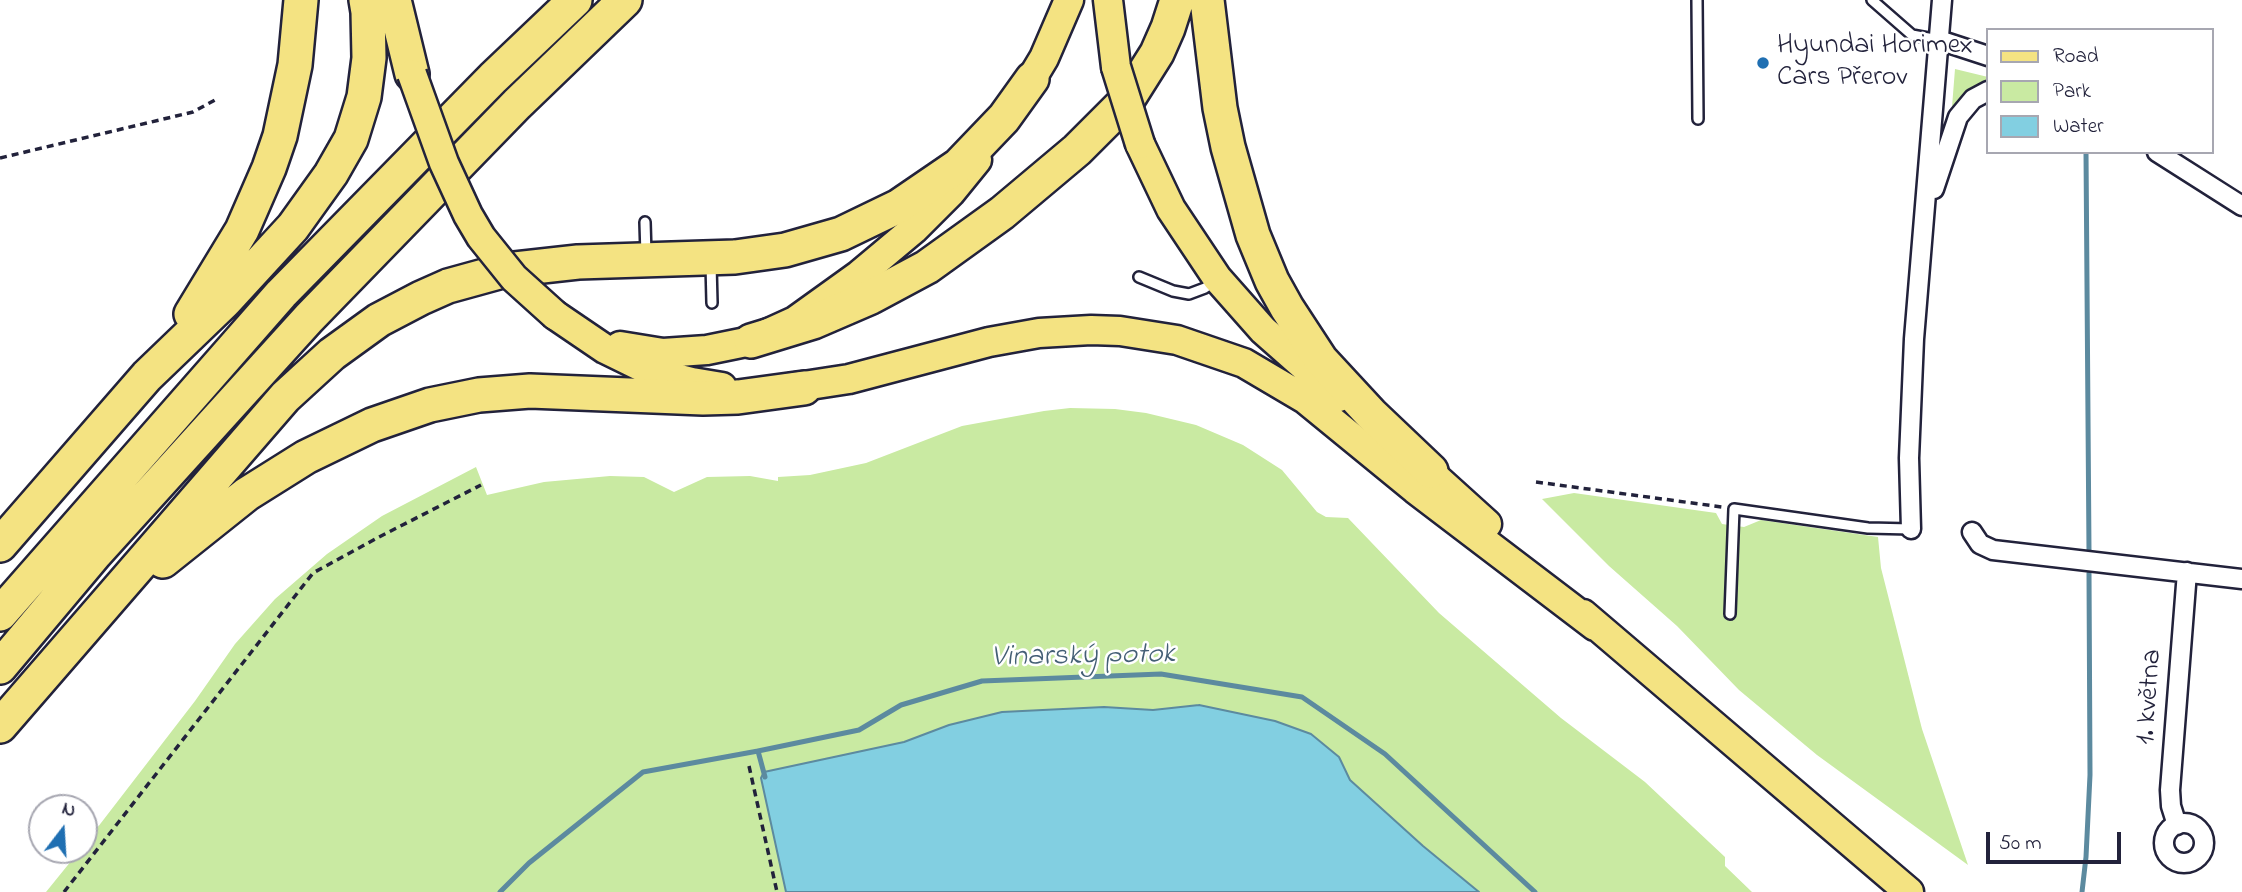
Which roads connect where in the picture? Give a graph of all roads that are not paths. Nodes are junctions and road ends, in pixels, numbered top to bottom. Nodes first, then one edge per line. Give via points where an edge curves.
1 (301, 0) edge
2 (366, 0) edge
3 (383, 0) edge
4 (394, 0) edge
5 (575, 0) edge
6 (625, 0) edge
7 (1069, 0) edge
8 (1108, 0) edge
9 (1177, 0) edge
10 (1206, 0) edge
11 (1697, 0) edge
12 (1872, 0) edge
13 (1941, 0) edge
14 (1939, 40) junction
15 (1986, 56) edge
16 (412, 74) junction
17 (1032, 79) junction
18 (1986, 92) edge
19 (1699, 119) dead end
20 (2160, 154) edge
21 (2242, 206) edge
22 (645, 222) dead end
23 (1923, 226) junction
24 (710, 258) junction
25 (646, 260) junction
26 (1139, 277) dead end
27 (1217, 278) junction
28 (712, 303) dead end
29 (555, 316) junction
30 (751, 341) junction
31 (148, 376) junction
32 (804, 388) junction
33 (1431, 471) junction
34 (1911, 530) joint
35 (1972, 532) dead end
36 (0, 545) edge
37 (2187, 572) junction
38 (2242, 579) edge
39 (0, 614) edge
40 (1730, 614) dead end
41 (1595, 626) junction
42 (61, 655) junction
43 (0, 667) edge
44 (0, 726) edge
45 (2177, 825) dead end
46 (1909, 892) edge

1 - 31 highway via 289,101 257,200 226,260
2 - 31 highway via 369,58 364,97 351,139 331,174 293,227
3 - 16 main road
4 - 16 highway
5 - 39 highway via 281,294
6 - 43 highway via 309,318 95,554
7 - 17 main road
8 - 27 main road, bridge via 1116,67 1140,144 1171,209
9 - 30 highway via 1157,52 1128,99 1031,190 900,283 823,318
10 - 33 highway via 1228,147 1253,235 1272,281 1321,360
11 - 19 lane
12 - 14 lane via 1912,35
13 - 14 street
14 - 15 street
14 - 23 street
16 - 29 main road, bridge via 468,215 514,278
17 - 24 highway via 959,165 899,206 810,244
17 - 30 main road via 972,167 914,229 812,311
18 - 23 street via 1963,109 1954,125
20 - 21 street
22 - 25 lane
23 - 34 street via 1910,417
24 - 25 highway
24 - 28 lane
25 - 42 highway via 536,266 477,277 421,298 355,336 285,397
26 - 27 lane via 1189,294
27 - 33 main road via 1289,354
29 - 30 main road via 601,340 644,351 685,353
29 - 32 main road via 605,349 663,375 730,388
31 - 36 highway
32 - 41 main road via 1040,333 1120,331 1200,346 1265,374 1305,399
32 - 42 highway via 715,397 504,392 406,412 340,440 247,494 158,565
33 - 41 main road
34 - 40 lane via 1734,509
35 - 37 street via 1979,544 1993,550
37 - 38 street
37 - 45 street, 1. května via 2171,790
41 - 46 main road
42 - 44 highway

